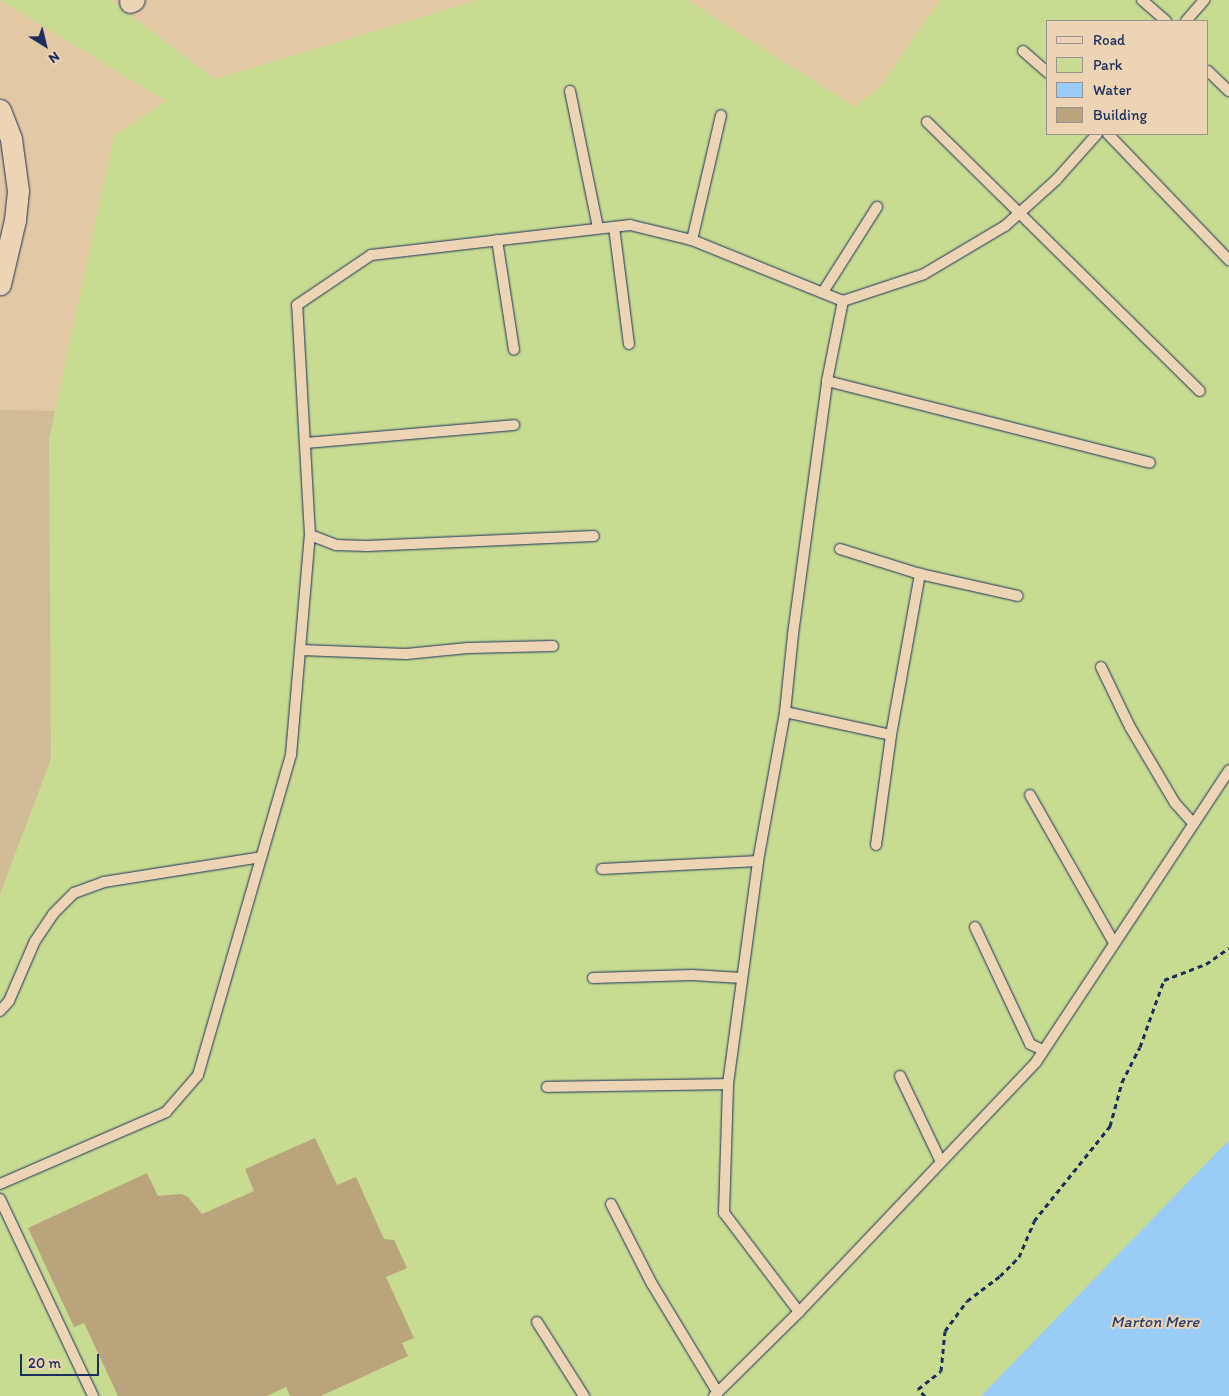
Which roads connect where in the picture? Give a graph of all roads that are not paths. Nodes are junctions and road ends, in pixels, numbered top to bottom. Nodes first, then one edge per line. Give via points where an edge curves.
1 (1142, 0) edge
2 (1204, 0) edge
3 (1165, 20) edge
4 (1187, 20) edge
5 (1023, 51) dead end
6 (1046, 71) edge
7 (1209, 72) edge
8 (570, 91) dead end
9 (1229, 91) edge
10 (0, 110) edge
11 (721, 115) dead end
12 (927, 122) dead end
13 (1096, 135) edge
14 (1109, 135) edge
15 (877, 207) dead end
16 (1018, 214) junction
17 (614, 227) junction
18 (598, 228) junction
19 (497, 240) junction
20 (692, 240) junction
21 (1229, 260) edge
22 (0, 284) edge
23 (823, 292) junction
24 (843, 301) junction
25 (629, 344) dead end
26 (514, 350) dead end
27 (827, 381) junction
28 (1200, 391) dead end
29 (514, 425) dead end
30 (305, 443) junction
31 (1150, 464) dead end
32 (310, 535) junction
33 (594, 536) dead end
34 (840, 549) dead end
35 (920, 574) junction
36 (1018, 596) dead end
37 (553, 646) dead end
38 (300, 650) junction
39 (1102, 667) dead end
40 (785, 712) junction
41 (891, 735) junction
42 (1229, 770) edge
43 (1030, 796) dead end
44 (1194, 824) junction
45 (876, 845) dead end
46 (261, 857) junction
47 (758, 862) junction
48 (602, 869) dead end
49 (975, 927) dead end
50 (1114, 943) junction
51 (594, 978) dead end
52 (742, 978) junction
53 (0, 1011) edge
54 (1043, 1050) junction
55 (900, 1076) dead end
56 (728, 1084) junction
57 (547, 1087) dead end
58 (941, 1162) junction
59 (0, 1184) edge
60 (0, 1199) edge
61 (611, 1204) dead end
62 (799, 1312) junction
63 (537, 1322) dead end
64 (716, 1394) edge
65 (93, 1396) edge
66 (584, 1396) edge

1 - 3 lane
2 - 4 lane
5 - 6 lane
7 - 9 lane
8 - 18 lane
10 - 22 street via 11,139 18,191
11 - 20 lane
12 - 16 lane
13 - 16 lane via 1056,180
14 - 21 lane
15 - 23 lane
16 - 24 lane via 1005,226 924,274
16 - 28 lane
17 - 18 lane
17 - 20 lane via 630,225
17 - 25 lane
18 - 19 lane
19 - 26 lane
19 - 30 lane via 370,255 297,305
20 - 23 lane
23 - 24 lane
24 - 27 lane
27 - 31 lane
27 - 40 lane
29 - 30 lane
30 - 32 lane
32 - 33 lane via 344,546
32 - 38 lane
34 - 35 lane
35 - 36 lane
35 - 41 lane
37 - 38 lane via 468,648 406,654
38 - 46 lane via 291,755
39 - 44 lane via 1130,727 1175,803
40 - 41 lane
40 - 47 lane
41 - 45 lane
42 - 44 lane
43 - 50 lane
44 - 50 lane
46 - 53 lane via 104,882 74,893 35,940 9,1001
46 - 59 lane via 198,1075 166,1112
47 - 48 lane
47 - 52 lane
49 - 54 lane via 1030,1044
50 - 54 lane
51 - 52 lane via 692,975
52 - 56 lane
54 - 58 lane via 1036,1062
55 - 58 lane
56 - 57 lane
56 - 62 lane via 724,1213
58 - 62 lane
60 - 65 lane
61 - 64 lane via 652,1284
62 - 64 lane
63 - 66 lane

